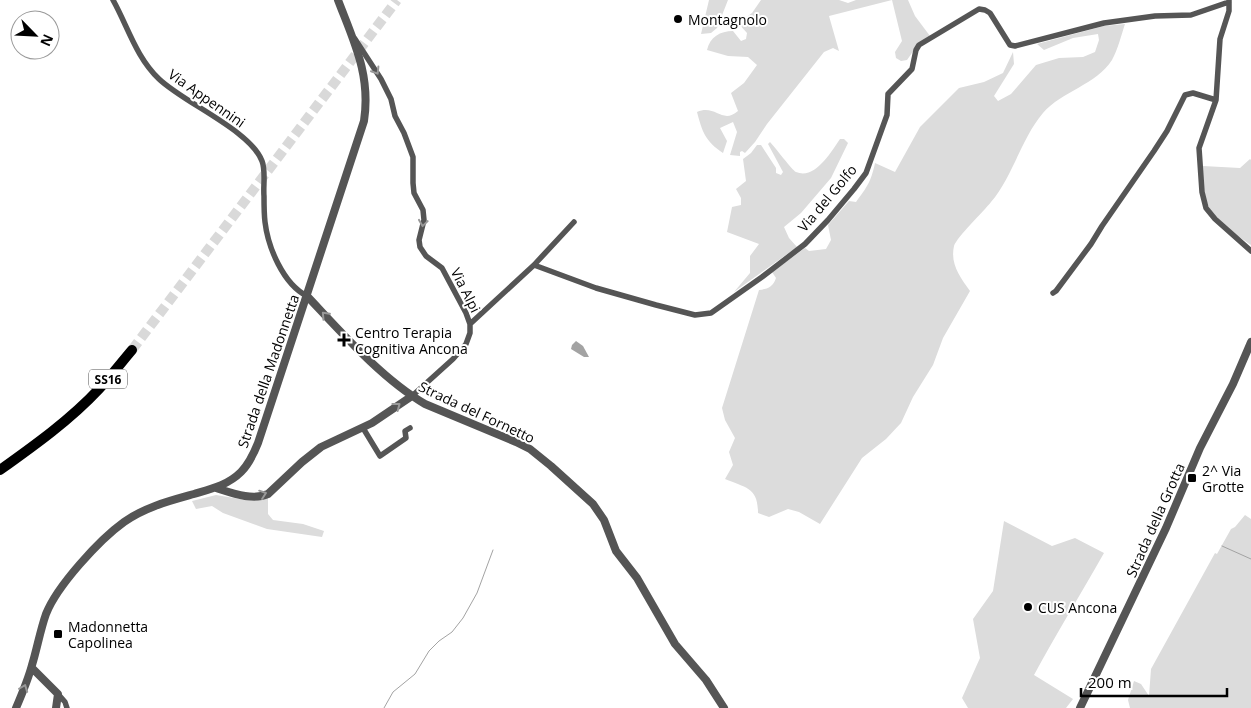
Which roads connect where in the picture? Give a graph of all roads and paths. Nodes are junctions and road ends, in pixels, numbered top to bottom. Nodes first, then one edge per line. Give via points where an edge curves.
1 (113, 0) edge
2 (338, 0) edge
3 (1229, 1) edge
4 (350, 30) junction
5 (1216, 100) junction
6 (574, 222) dead end
7 (1251, 250) edge
8 (534, 265) junction
9 (1053, 293) dead end
10 (307, 296) junction
11 (470, 324) junction
12 (1251, 342) edge
13 (132, 350) tunnel mouth
14 (412, 396) junction
15 (363, 428) junction
16 (410, 428) dead end
17 (0, 470) edge
18 (216, 488) junction
19 (32, 668) junction
20 (58, 694) junction
21 (16, 708) edge
22 (56, 708) edge
23 (67, 708) edge
24 (724, 708) edge
25 (1080, 708) edge

1 - 10 street, Via Appennini via 136,49 159,79 235,131 263,162 265,223 276,260 292,285
2 - 4 street, Strada della Madonnetta
3 - 5 street via 1220,39
3 - 8 street, Via del Golfo via 1191,15 1104,23 1016,46 1010,45 990,13 979,9 919,45 912,69 888,94 887,115 866,173 854,189 805,244 711,312 695,315 656,305 596,288
4 - 10 street, Strada della Madonnetta via 365,80 364,121
4 -> 11 street, Via Alpi via 391,99 413,157 412,183 424,220 420,248 442,268
5 - 7 street via 1199,148 1202,192 1206,208 1214,219
5 - 9 street via 1193,93 1185,95 1154,151 1091,244
6 - 8 street
8 - 11 street
14 -> 10 street, Strada del Fornetto via 380,370
10 - 18 street, Strada della Madonnetta via 251,459 232,480
11 - 14 street, Via Alpi via 466,344
12 - 25 street, Strada della Grotta
13 - 17 highway, SS16 via 81,406
15 -> 14 street, Via Alpi
14 - 24 street, Strada del Fornetto via 530,449 593,504 604,520 616,551 637,578 675,644 706,680
15 - 16 street via 380,456 406,438 405,431
18 -> 15 street, Via Alpi via 247,496 262,496 278,486 321,447
18 - 19 street, Strada della Madonnetta via 146,509 103,541 81,564 46,614
19 - 20 street
21 -> 19 street, Strada della Madonnetta
20 - 22 street
20 - 23 street

